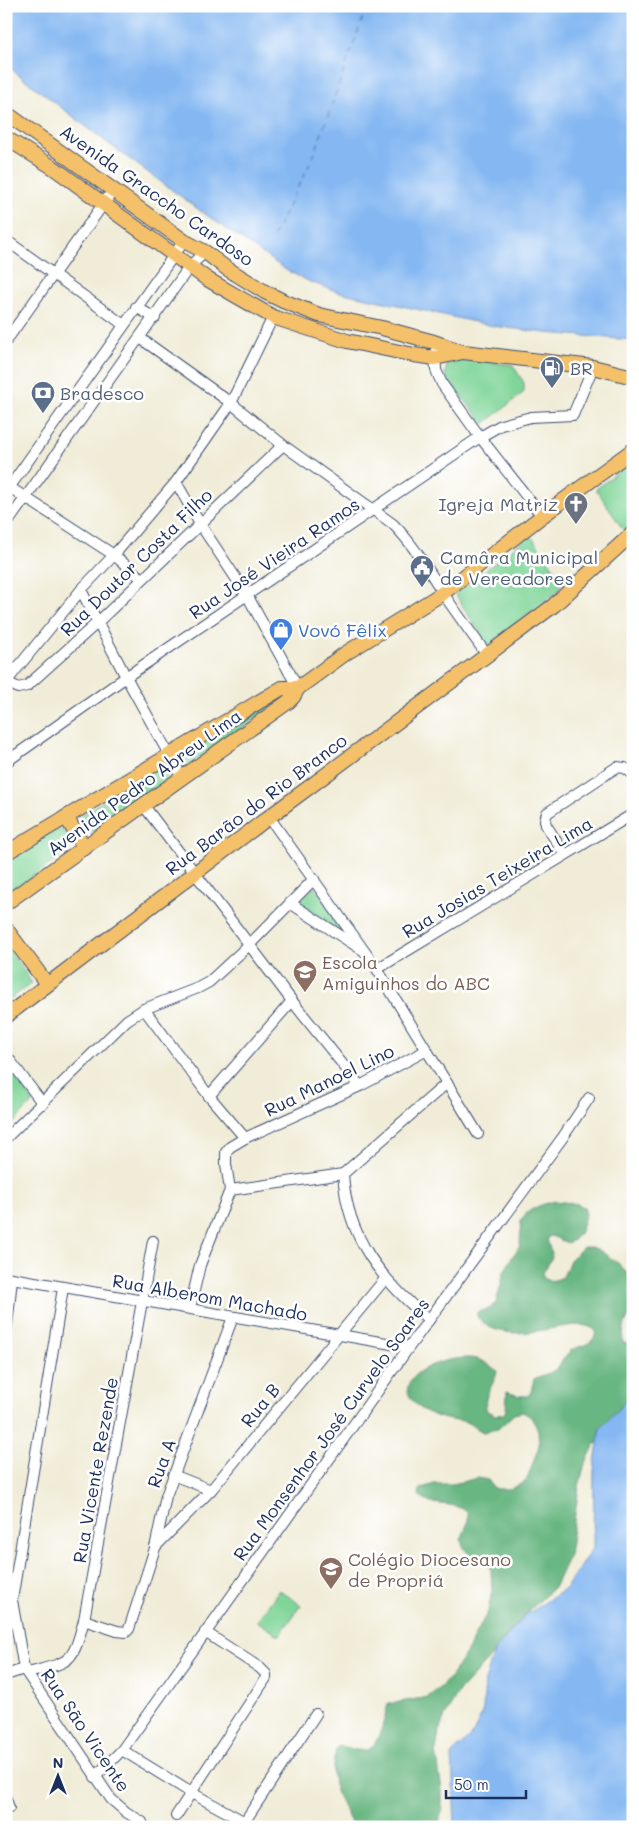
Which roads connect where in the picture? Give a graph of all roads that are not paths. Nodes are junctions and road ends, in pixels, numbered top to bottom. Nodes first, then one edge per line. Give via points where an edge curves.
1 (7, 115) edge
2 (6, 138) edge
3 (114, 189) junction
4 (104, 203) junction
5 (6, 240) edge
6 (184, 241) junction
7 (205, 252) junction
8 (174, 256) junction
9 (190, 266) junction
10 (54, 275) junction
11 (136, 307) junction
12 (273, 317) junction
13 (155, 318) junction
14 (124, 325) junction
15 (140, 338) junction
16 (6, 341) edge
17 (434, 342) junction
18 (464, 352) junction
19 (435, 358) junction
20 (593, 367) junction
21 (633, 377) edge
22 (231, 403) junction
23 (480, 437) junction
24 (284, 445) junction
25 (633, 450) edge
26 (176, 482) junction
27 (7, 488) edge
28 (26, 498) junction
29 (373, 510) junction
30 (542, 516) junction
31 (200, 524) junction
32 (6, 525) edge
33 (633, 533) edge
34 (114, 555) junction
35 (142, 579) junction
36 (81, 590) junction
37 (443, 593) junction
38 (248, 595) junction
39 (98, 622) junction
40 (487, 655) junction
41 (126, 677) junction
42 (6, 682) edge
43 (298, 688) junction
44 (170, 756) junction
45 (6, 762) edge
46 (633, 774) edge
47 (182, 778) junction
48 (144, 806) junction
49 (633, 814) edge
50 (66, 817) junction
51 (269, 817) junction
52 (85, 848) junction
53 (6, 853) edge
54 (565, 855) junction
55 (196, 873) junction
56 (314, 879) junction
57 (6, 903) edge
58 (290, 903) junction
59 (6, 929) edge
60 (249, 945) junction
61 (366, 952) junction
62 (377, 968) junction
63 (47, 984) junction
64 (292, 1001) junction
65 (144, 1009) junction
66 (6, 1016) edge
67 (427, 1050) junction
68 (6, 1055) edge
69 (447, 1084) junction
70 (360, 1086) junction
71 (209, 1096) junction
72 (589, 1098) dead end
73 (43, 1104) junction
74 (478, 1134) dead end
75 (6, 1138) edge
76 (245, 1138) junction
77 (343, 1174) junction
78 (230, 1190) junction
79 (153, 1242) dead end
80 (9, 1278) edge
81 (385, 1279) junction
82 (63, 1288) junction
83 (142, 1301) junction
84 (190, 1308) junction
85 (234, 1317) junction
86 (429, 1320) junction
87 (6, 1335) edge
88 (337, 1336) junction
89 (409, 1347) junction
90 (173, 1475) junction
91 (211, 1490) junction
92 (154, 1548) junction
93 (9, 1599) edge
94 (84, 1620) junction
95 (205, 1632) junction
96 (26, 1671) junction
97 (6, 1675) edge
98 (316, 1714) dead end
99 (122, 1750) junction
100 (95, 1777) junction
101 (190, 1792) junction
102 (176, 1816) dead end
103 (142, 1822) dead end
104 (250, 1824) edge

1 - 3 main road, Avenida Graccho Cardoso
2 - 4 main road
3 - 4 street
3 - 6 main road, Avenida Graccho Cardoso
4 - 8 main road
4 - 10 street
5 - 10 street
6 - 7 main road, Avenida Graccho Cardoso
6 - 8 street
7 - 9 street
7 - 17 main road, Avenida Graccho Cardoso via 265,292 302,309
8 - 9 main road
8 - 11 street
9 - 12 main road
9 - 13 street
10 - 14 street
10 - 16 street
11 - 13 street
11 - 14 street
12 - 19 main road via 347,341
12 - 22 street
13 - 15 street
14 - 27 street
15 - 22 street
15 - 28 street
17 - 18 main road, Avenida Graccho Cardoso
17 - 19 street
18 - 19 main road
18 - 20 main road
19 - 23 street via 439,378
20 - 21 main road
20 - 23 street, Rua José Vieira Ramos via 573,415 531,417 501,425
22 - 24 street
22 - 26 street
23 - 29 street, Rua José Vieira Ramos
23 - 30 street
24 - 29 street
24 - 31 street, Rua Doutor Costa Filho
25 - 30 main road, Avenida Pedro Abreu Lima
26 - 31 street
26 - 34 street
27 - 28 street
28 - 32 street
28 - 34 street
29 - 37 street via 404,535
29 - 38 street, Rua José Vieira Ramos
30 - 37 main road, Avenida Pedro Abreu Lima
31 - 35 street, Rua Doutor Costa Filho
31 - 38 street
33 - 40 main road, Rua Barão do Rio Branco via 553,606
34 - 35 street
34 - 36 street
35 - 39 street, Rua Doutor Costa Filho
36 - 39 street
36 - 42 street
37 - 40 street
37 - 43 main road, Avenida Pedro Abreu Lima via 346,653
38 - 41 street, Rua José Vieira Ramos
38 - 43 street
39 - 41 street
39 - 42 street, Rua Doutor Costa Filho via 28,686 18,688
40 - 51 main road, Rua Barão do Rio Branco
41 - 44 street
41 - 45 street, Rua José Vieira Ramos
43 - 44 main road, Avenida Pedro Abreu Lima via 282,688
43 - 47 main road, Avenida Pedro Abreu Lima via 288,702
44 - 47 street
44 - 50 main road, Avenida Pedro Abreu Lima
46 - 54 street via 617,767 547,812 546,825
47 - 48 main road, Avenida Pedro Abreu Lima
48 - 52 main road, Avenida Pedro Abreu Lima
48 - 55 street
49 - 54 street, Rua Josias Teixeira Lima
50 - 52 main road
50 - 53 main road, Avenida Pedro Abreu Lima
51 - 55 main road, Rua Barão do Rio Branco
51 - 56 street
52 - 57 main road, Avenida Pedro Abreu Lima
54 - 62 street, Rua Josias Teixeira Lima
55 - 60 street
55 - 63 main road, Rua Barão do Rio Branco
56 - 58 street
56 - 61 street
58 - 60 street
58 - 61 street
59 - 63 main road
60 - 64 street
60 - 65 street via 209,982
61 - 62 street
62 - 67 street
63 - 66 main road, Rua Barão do Rio Branco
64 - 70 street
64 - 71 street
65 - 71 street
65 - 73 street via 113,1032
67 - 69 street
67 - 70 street, Rua Manoel Lino
68 - 73 street
69 - 74 street
69 - 77 street
70 - 76 street, Rua Manoel Lino
71 - 76 street
72 - 86 street, Rua Monsenhor José Curvelo Soares
73 - 75 street
76 - 78 street, Rua Manoel Lino via 226,1152
77 - 78 street
77 - 81 street via 344,1193 354,1226
78 - 84 street via 205,1252
79 - 83 street, Rua Vicente Rezende
80 - 82 street, Rua Alberom Machado
80 - 87 street
81 - 86 street
81 - 88 street, Rua B
82 - 83 street, Rua Alberom Machado
82 - 93 street, Rua São Vicente
83 - 84 street, Rua Alberom Machado
83 - 94 street, Rua Vicente Rezende
84 - 85 street, Rua Alberom Machado
85 - 88 street, Rua Alberom Machado
85 - 90 street, Rua A
86 - 89 street, Rua Monsenhor José Curvelo Soares
88 - 89 street, Rua Alberom Machado
88 - 91 street, Rua B
89 - 95 street, Rua Monsenhor José Curvelo Soares
90 - 91 street
90 - 92 street, Rua A
91 - 92 street, Rua B
92 - 94 street, Rua A via 129,1629 123,1632
93 - 96 street, Rua São Vicente
94 - 96 street, Rua Vicente Rezende via 70,1659
95 - 99 street, Rua Monsenhor José Curvelo Soares
95 - 101 street via 260,1668 266,1676 265,1683
96 - 97 street
96 - 100 street, Rua São Vicente
98 - 104 street
99 - 100 street, Rua Monsenhor José Curvelo Soares
99 - 101 street
100 - 103 street, Rua São Vicente via 111,1799
101 - 102 street
101 - 104 street

